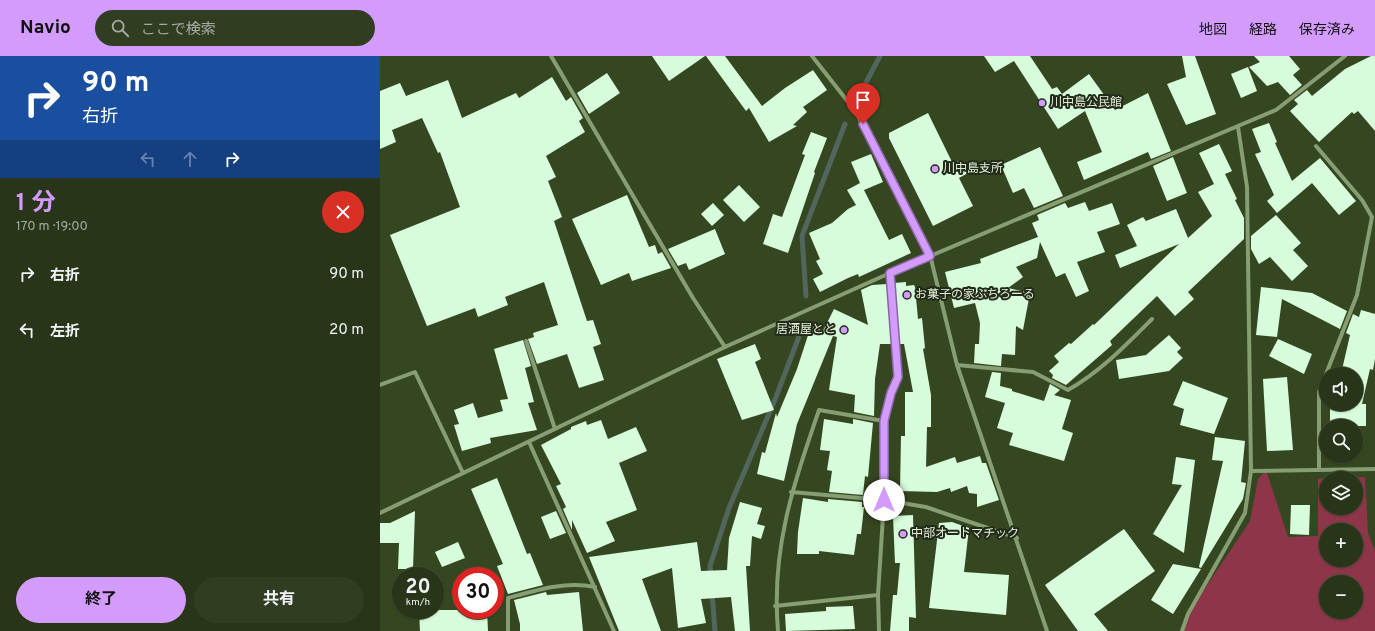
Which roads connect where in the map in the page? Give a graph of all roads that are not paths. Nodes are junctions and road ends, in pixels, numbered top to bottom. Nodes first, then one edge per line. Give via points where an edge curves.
1 (551, 56) edge
2 (812, 56) edge
3 (1345, 56) edge
4 (1238, 127) junction
5 (1316, 146) dead end
6 (930, 256) junction
7 (890, 273) junction
8 (1152, 319) dead end
9 (526, 341) dead end
10 (725, 347) junction
11 (958, 365) junction
12 (380, 385) edge
13 (884, 421) junction
14 (555, 429) junction
15 (529, 442) junction
16 (1375, 469) edge
17 (1319, 470) junction
18 (1251, 471) junction
19 (463, 473) junction
20 (791, 492) junction
21 (884, 500) junction
22 (380, 513) edge
23 (1016, 538) junction
24 (595, 587) junction
25 (878, 595) junction
26 (776, 606) junction
27 (508, 631) edge
28 (614, 631) edge
29 (778, 631) edge
30 (879, 631) edge
31 (1047, 631) edge
32 (1182, 631) edge

1 - 10 street via 689,291
2 - 6 street via 856,112
3 - 4 street via 1276,110
4 - 6 street
4 - 18 street via 1247,187
5 - 17 street via 1362,200 1372,217 1357,295 1319,392
6 - 7 street
6 - 11 street
7 - 10 street
7 - 13 street via 898,377
8 - 11 street via 1120,351 1082,383 1068,390 1033,372
9 - 14 street
10 - 14 street
11 - 23 street
12 - 19 street via 415,372
13 - 20 street via 819,410
13 - 21 street
14 - 15 street
15 - 19 street
15 - 24 street
16 - 17 street
17 - 18 street
18 - 32 street via 1245,513 1188,614
19 - 22 street
20 - 21 street
20 - 26 street via 779,548
21 - 23 street via 926,507
21 - 25 street
23 - 31 street
24 - 27 street via 553,586 508,598
24 - 28 street
25 - 26 street
25 - 30 street
26 - 29 street

